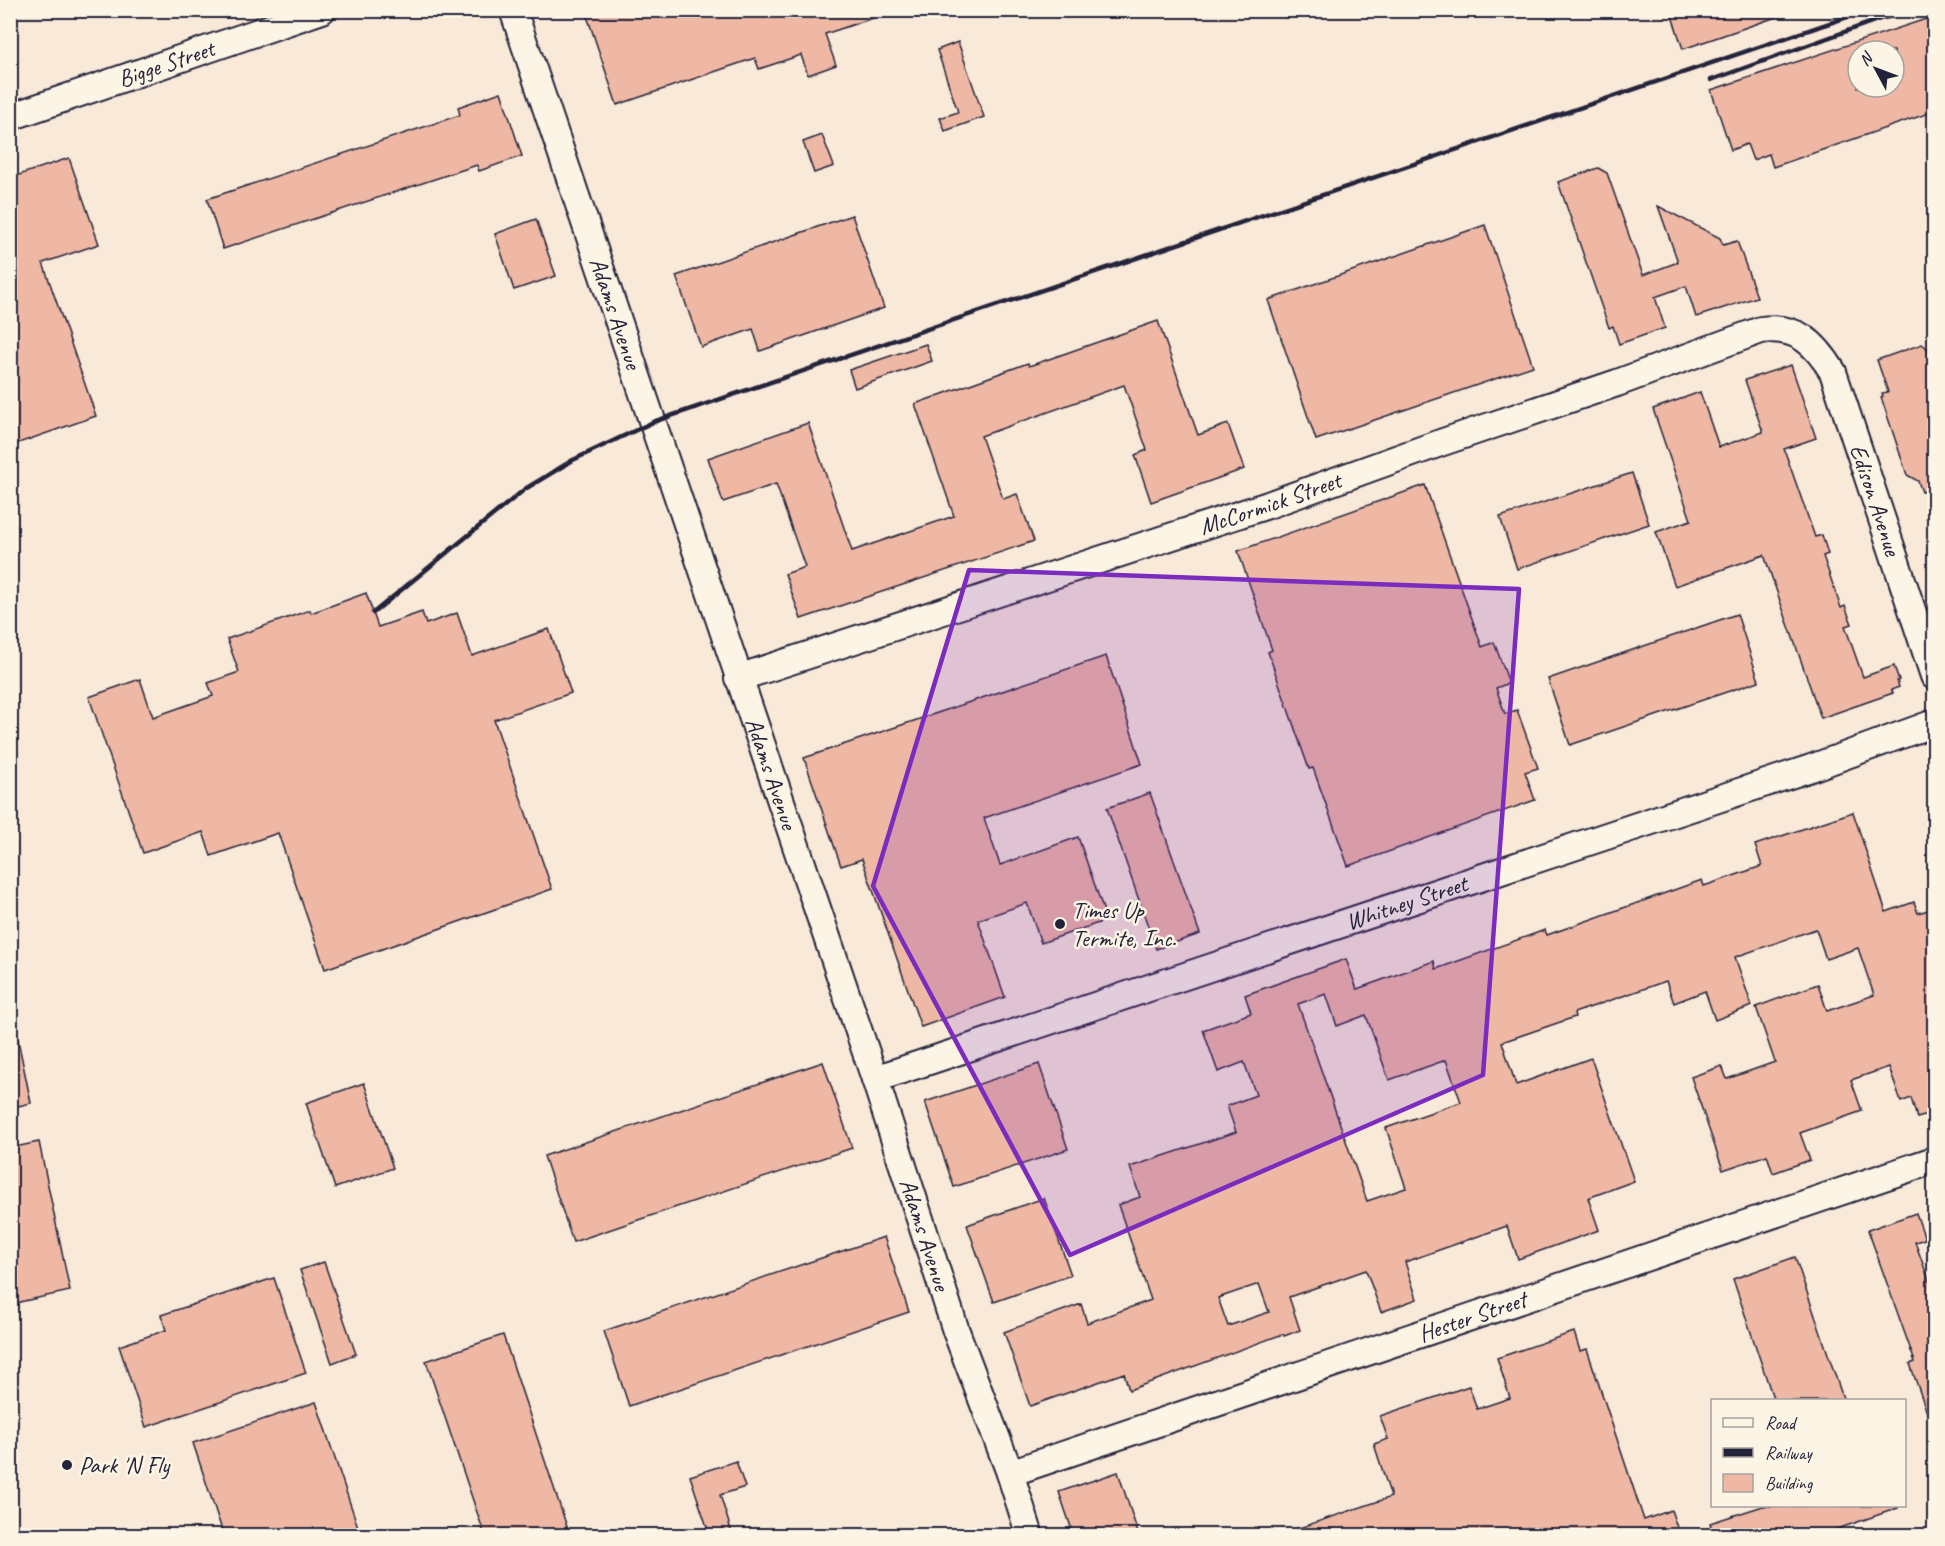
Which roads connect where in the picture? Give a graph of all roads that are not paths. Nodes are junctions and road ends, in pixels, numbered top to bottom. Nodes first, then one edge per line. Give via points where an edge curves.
1 (322, 10) edge
2 (513, 10) edge
3 (10, 117) edge
4 (1799, 335) joint
5 (1935, 676) edge
6 (738, 678) junction
7 (1935, 723) edge
8 (876, 1079) junction
9 (1935, 1160) edge
10 (1010, 1473) junction
11 (1030, 1536) edge

1 - 3 street, Bigge Street
2 - 6 street, Adams Avenue
4 - 5 street, Edison Avenue via 1821,353 1833,372
4 - 6 street, McCormick Street via 1778,328 1761,330 1268,505
6 - 8 street, Adams Avenue
7 - 8 street, Whitney Street via 1811,768
8 - 10 street, Adams Avenue via 956,1331
9 - 10 street, Hester Street
10 - 11 street, Adams Avenue

